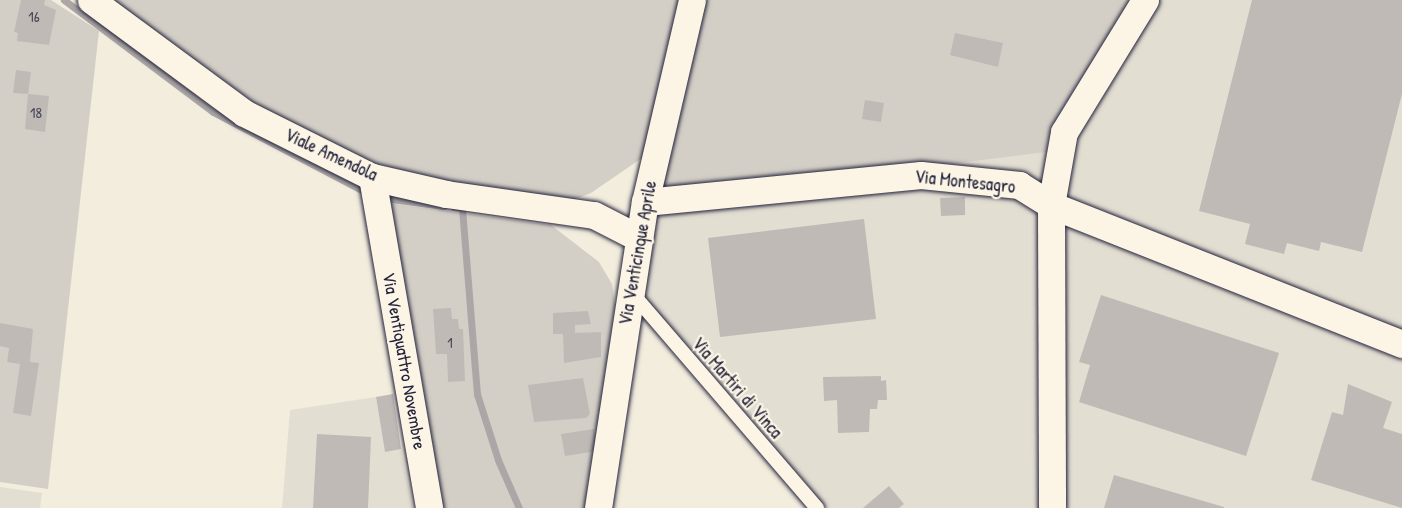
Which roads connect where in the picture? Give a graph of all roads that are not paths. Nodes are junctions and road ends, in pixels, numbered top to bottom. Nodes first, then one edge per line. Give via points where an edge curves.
1 (91, 0) edge
2 (692, 0) edge
3 (1145, 0) edge
4 (374, 193) junction
5 (645, 202) junction
6 (1051, 206) junction
7 (639, 237) junction
8 (631, 291) junction
9 (1402, 344) edge
10 (429, 508) edge
11 (598, 508) edge
12 (817, 508) edge
13 (1052, 508) edge

1 - 4 street, Viale Amendola via 244,113
2 - 5 street, Via Venticinque Aprile
3 - 6 street via 1064,132
4 - 7 street, Viale Amendola via 446,194 594,215
4 - 10 street, Via Ventiquattro Novembre
5 - 6 street, Via Montesagro via 921,175 1018,185
5 - 7 street, Via Venticinque Aprile
6 - 9 street, Via Montesagro
6 - 13 street
7 - 8 street, Via Venticinque Aprile
8 - 11 street, Via Venticinque Aprile
8 - 12 lane, Via Martiri di Vinca

